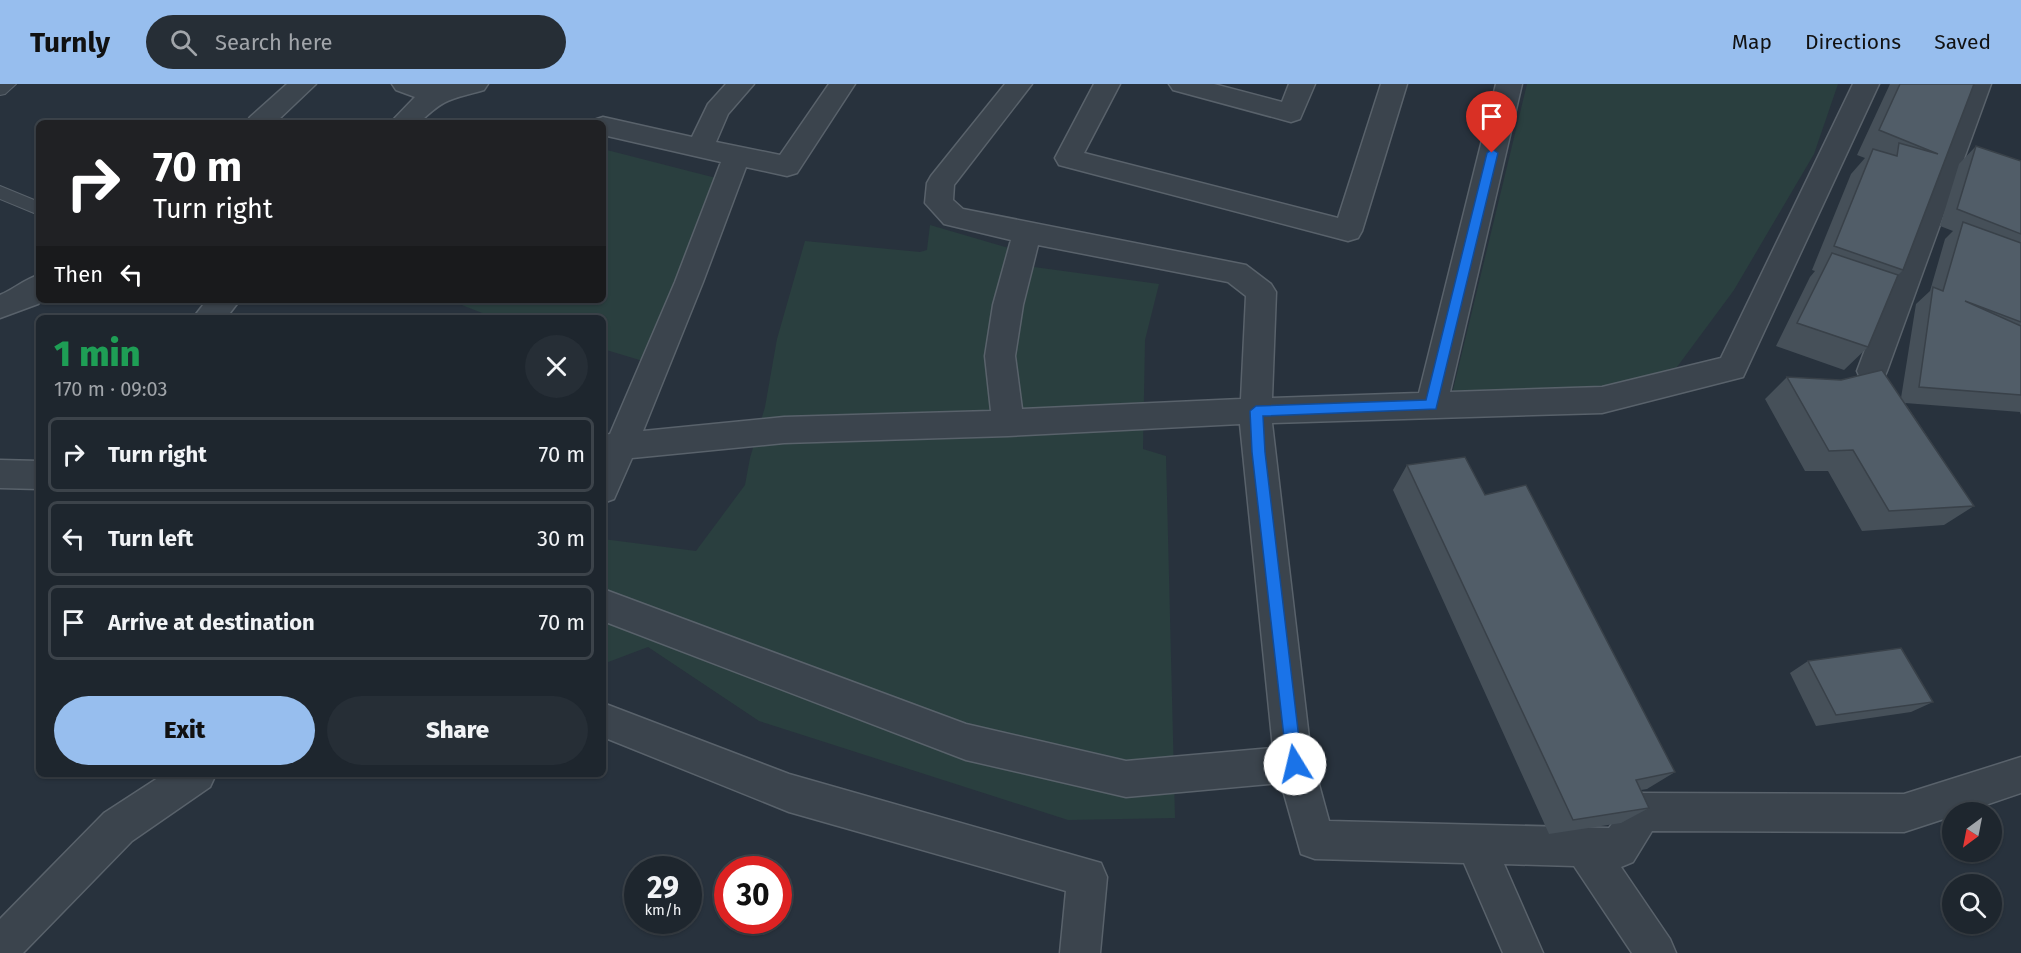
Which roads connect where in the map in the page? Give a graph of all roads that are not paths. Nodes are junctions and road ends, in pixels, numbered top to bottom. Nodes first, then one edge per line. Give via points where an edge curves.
1 (8, 84) edge
2 (303, 84) edge
3 (405, 84) edge
4 (475, 84) edge
5 (741, 84) edge
6 (842, 84) edge
7 (1019, 84) edge
8 (1107, 84) edge
9 (1182, 84) edge
10 (1302, 84) edge
11 (1394, 84) edge
12 (1509, 84) edge
13 (1866, 84) edge
14 (1978, 84) edge
15 (0, 90) edge
16 (434, 94) junction
17 (262, 120) edge
18 (406, 120) edge
19 (606, 127) edge
20 (700, 148) junction
21 (737, 156) junction
22 (0, 192) edge
23 (36, 208) edge
24 (1027, 233) junction
25 (36, 289) edge
26 (222, 303) edge
27 (0, 307) edge
28 (211, 315) edge
29 (1872, 371) edge
30 (1431, 405) junction
31 (1256, 411) junction
32 (1008, 423) junction
33 (613, 446) edge
34 (0, 474) edge
35 (36, 475) edge
36 (606, 476) edge
37 (606, 606) edge
38 (606, 721) edge
39 (1295, 764) junction
40 (2021, 775) edge
41 (193, 777) edge
42 (1476, 844) junction
43 (1584, 847) junction
44 (0, 948) edge
45 (1080, 953) edge
46 (1523, 953) edge
47 (1656, 953) edge

1 - 15 lane
2 - 17 street
3 - 16 street
4 - 16 street
5 - 20 street via 717,110
6 - 21 street via 787,166
7 - 24 street via 941,183 939,203 954,217
8 - 11 street via 1068,158 1348,231
9 - 10 street via 1291,113
12 - 30 street
13 - 30 street via 1732,368 1602,400
14 - 29 street
16 - 18 street
19 - 20 street
20 - 21 street
21 - 33 street
22 - 23 lane
24 - 31 street via 1236,273 1261,292
24 - 32 street via 1008,305 1000,356
25 - 27 street
26 - 28 street
30 - 31 street
31 - 32 street
31 - 39 street
32 - 33 street via 784,430
33 - 36 street
34 - 35 street
37 - 39 street via 966,742 1126,779
38 - 45 street via 789,793 1087,877
39 - 42 street via 1315,840
40 - 43 street via 1904,813 1642,812 1619,848
41 - 44 street via 118,827
42 - 43 street
42 - 46 street
43 - 47 street

